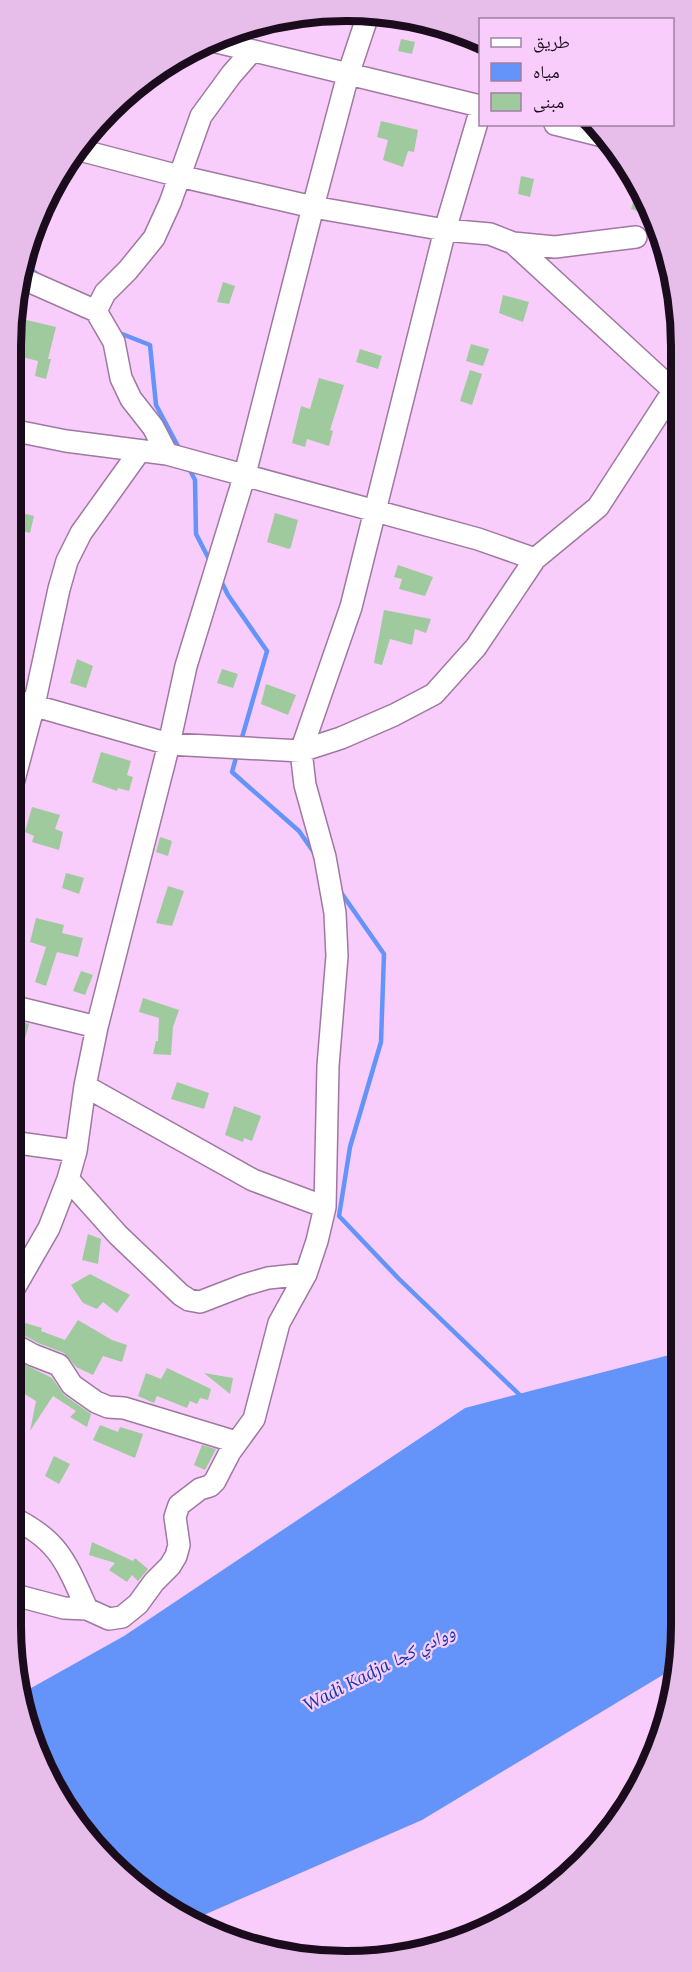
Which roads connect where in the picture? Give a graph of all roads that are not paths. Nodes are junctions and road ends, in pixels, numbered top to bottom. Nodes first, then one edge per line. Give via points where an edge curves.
1 (366, 22) edge
2 (226, 44) edge
3 (252, 51) junction
4 (348, 75) junction
5 (479, 106) edge
6 (479, 115) edge
7 (563, 126) edge
8 (591, 133) edge
9 (86, 151) edge
10 (179, 176) junction
11 (313, 207) junction
12 (445, 230) junction
13 (636, 237) dead end
14 (513, 243) junction
15 (28, 281) edge
16 (96, 311) junction
17 (671, 383) edge
18 (671, 395) edge
19 (21, 432) edge
20 (139, 452) junction
21 (167, 454) junction
22 (246, 474) junction
23 (374, 511) junction
24 (535, 559) junction
25 (21, 702) edge
26 (34, 705) junction
27 (169, 744) junction
28 (301, 751) junction
29 (21, 752) edge
30 (21, 1009) edge
31 (98, 1028) junction
32 (85, 1086) junction
33 (21, 1144) edge
34 (76, 1151) junction
35 (68, 1179) junction
36 (324, 1207) junction
37 (306, 1274) junction
38 (21, 1275) edge
39 (21, 1349) edge
40 (236, 1442) junction
41 (21, 1522) edge
42 (21, 1597) edge
43 (87, 1609) junction

1 - 4 street
2 - 3 street
3 - 4 street
3 - 10 street via 201,116
4 - 5 street
4 - 11 street
6 - 12 street
7 - 8 street
9 - 10 street
10 - 11 street
10 - 16 street via 154,238 105,292
11 - 12 street
11 - 22 street
12 - 14 street via 489,234
12 - 23 street
13 - 14 street via 555,247
14 - 17 street
15 - 16 street
16 - 21 street via 114,342 121,378 131,399 153,427
18 - 24 street via 598,507
19 - 20 street
20 - 21 street
20 - 26 street via 81,533 67,561
21 - 22 street
22 - 23 street
22 - 27 street via 186,666
23 - 24 street
23 - 28 street via 351,607
24 - 28 street via 476,647 434,694 341,738
25 - 26 street
26 - 27 street
26 - 29 street
27 - 28 street
27 - 31 street
28 - 36 street via 305,785 325,857 335,913 337,956 328,1066
30 - 31 street
31 - 32 street
32 - 34 street
32 - 36 street via 254,1180
33 - 34 street
34 - 35 street
35 - 37 street via 118,1235 189,1299 200,1302 268,1278
35 - 38 street via 49,1228
36 - 37 street
37 - 40 street via 279,1323 254,1419
39 - 40 street via 59,1365 78,1390 108,1407 124,1408
40 - 43 street via 215,1481 179,1505 175,1517 179,1545 176,1556 138,1604 116,1619
41 - 43 street via 56,1548
42 - 43 street via 64,1608

